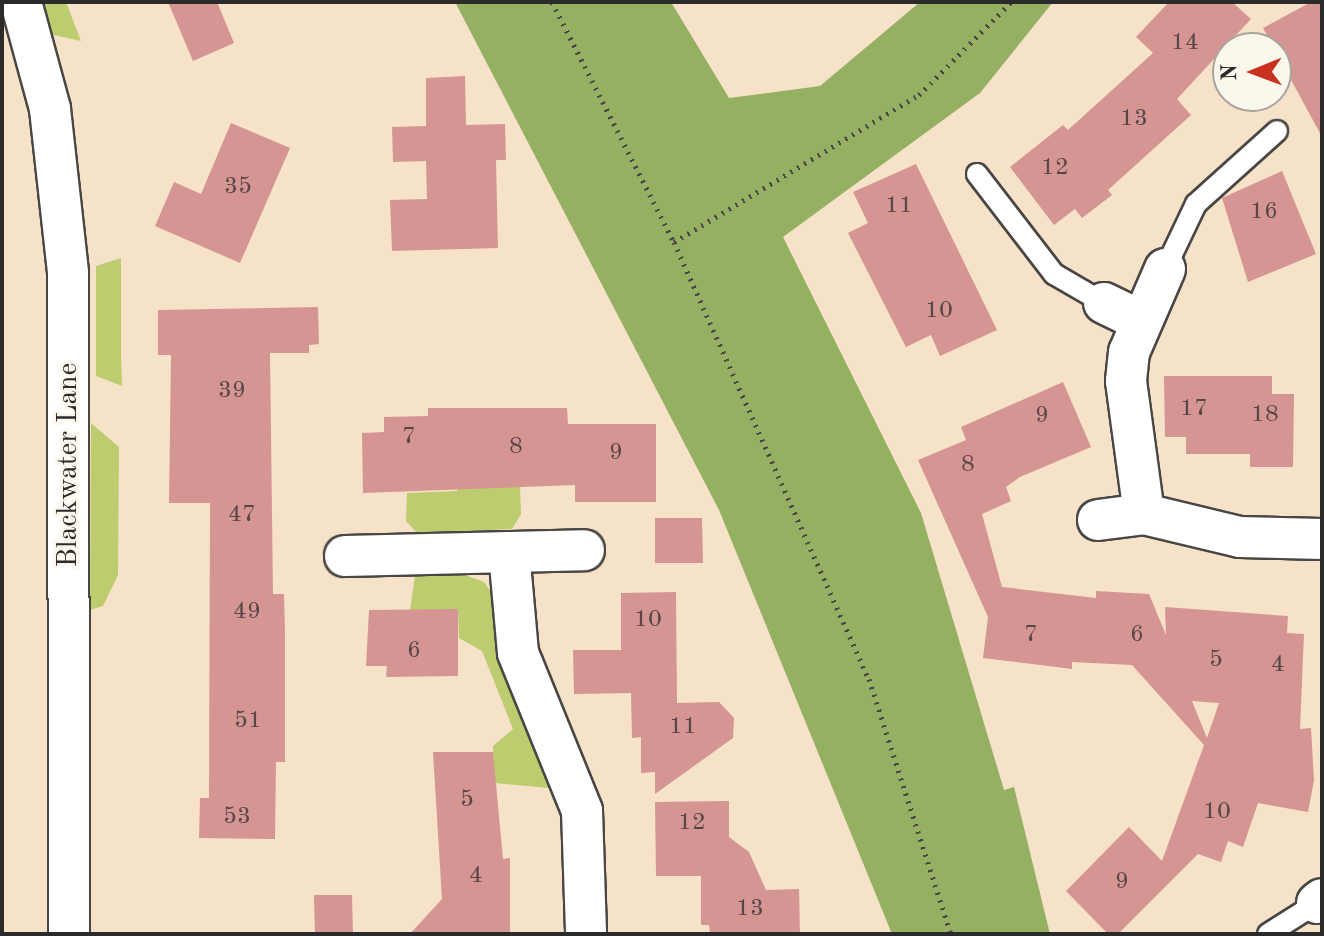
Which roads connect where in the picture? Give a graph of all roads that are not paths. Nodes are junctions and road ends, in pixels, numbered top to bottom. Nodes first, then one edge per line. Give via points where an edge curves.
1 (21, 2) edge
2 (1277, 131) dead end
3 (977, 174) dead end
4 (1165, 269) joint
5 (1104, 303) joint
6 (1141, 321) junction
7 (1144, 514) junction
8 (1098, 520) dead end
9 (1322, 539) edge
10 (584, 550) dead end
11 (509, 552) junction
12 (345, 556) dead end
13 (1319, 901) edge
14 (69, 934) edge
15 (586, 934) edge
16 (1268, 934) edge

1 - 14 street, Blackwater Lane via 52,122 68,273
2 - 4 lane via 1196,204
3 - 5 lane via 1054,274
4 - 6 street
5 - 6 street
6 - 7 street via 1126,381
7 - 8 street
7 - 9 street via 1240,537
10 - 11 street
11 - 12 street
11 - 15 street via 518,653 582,811
13 - 16 lane

